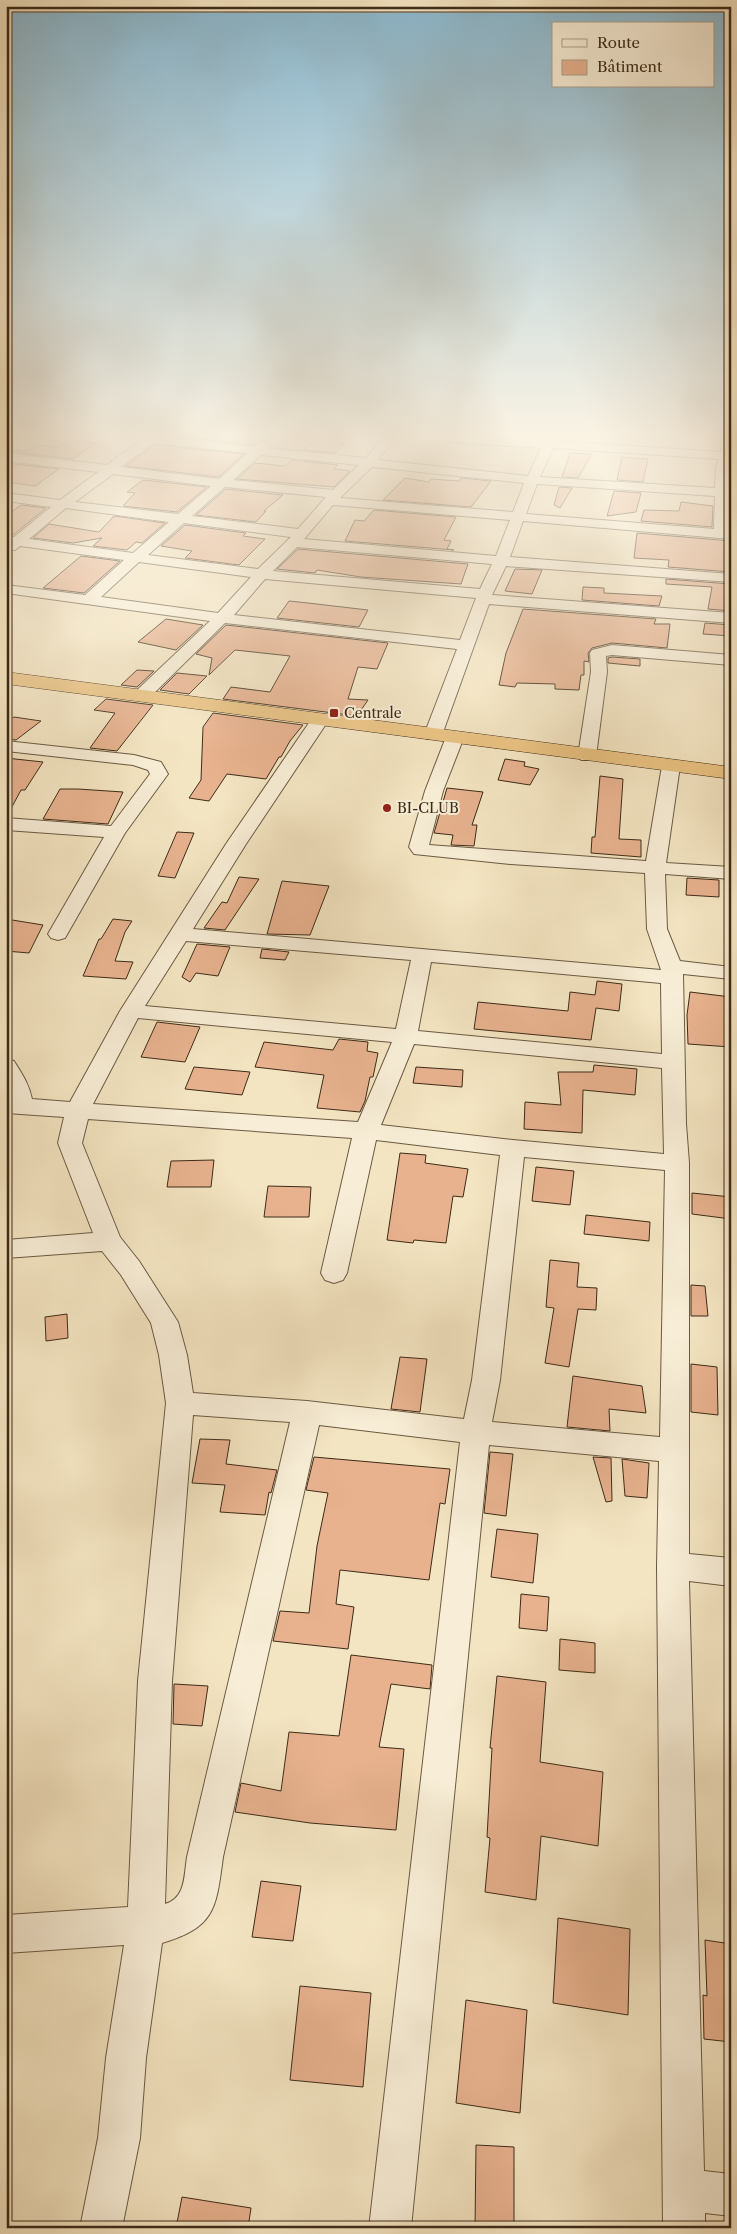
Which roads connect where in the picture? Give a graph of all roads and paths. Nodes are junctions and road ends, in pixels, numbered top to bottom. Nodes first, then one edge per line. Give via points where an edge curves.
1 (153, 542) edge
2 (294, 542) edge
3 (336, 542) edge
4 (509, 542) edge
5 (10, 544) edge
6 (135, 556) junction
7 (501, 561) junction
8 (261, 574) junction
9 (731, 578) edge
10 (6, 589) edge
11 (484, 596) junction
12 (89, 600) junction
13 (222, 618) junction
14 (731, 618) edge
15 (467, 645) junction
16 (731, 660) edge
17 (6, 678) edge
18 (142, 695) junction
19 (318, 721) junction
20 (433, 735) junction
21 (455, 738) junction
22 (6, 746) edge
23 (587, 756) junction
24 (671, 766) junction
25 (731, 773) edge
26 (6, 824) edge
27 (116, 832) junction
28 (655, 869) junction
29 (731, 873) edge
30 (58, 934) dead end
31 (182, 934) junction
32 (422, 956) junction
33 (671, 972) junction
34 (731, 973) edge
35 (132, 1011) junction
36 (406, 1036) junction
37 (674, 1062) junction
38 (6, 1066) edge
39 (14, 1105) edge
40 (78, 1109) junction
41 (366, 1131) junction
42 (513, 1148) junction
43 (677, 1163) junction
44 (109, 1241) junction
45 (6, 1250) edge
46 (334, 1273) dead end
47 (180, 1404) junction
48 (307, 1412) junction
49 (476, 1432) junction
50 (674, 1450) junction
51 (673, 1566) junction
52 (731, 1572) edge
53 (146, 1925) junction
54 (6, 1934) edge
55 (731, 2195) edge
56 (684, 2208) edge
57 (101, 2228) edge
58 (390, 2228) edge

1 - 6 street
2 - 8 street
3 - 7 street
4 - 7 street
5 - 6 street
6 - 8 street
6 - 12 street
7 - 9 street
7 - 11 street
8 - 11 street
8 - 13 street
10 - 12 street
11 - 14 street
11 - 15 street
12 - 13 street
13 - 15 street
13 - 18 street
15 - 20 street
16 - 23 street via 612,650 598,653 599,672
17 - 18 highway
18 - 19 highway
19 - 20 highway
19 - 31 street via 236,844
20 - 21 highway
21 - 23 highway
21 - 28 street via 422,827 418,847 421,850
22 - 27 street via 116,757 154,766 159,774
23 - 24 highway
24 - 25 highway
24 - 28 street
26 - 27 street
27 - 30 street
28 - 29 street
28 - 33 street via 657,929
31 - 32 street
31 - 35 street
32 - 33 street
32 - 36 street
33 - 34 street
33 - 37 street
35 - 36 street
35 - 40 street
36 - 37 street
36 - 41 street
37 - 43 street
38 - 39 street via 18,1086
39 - 40 street
40 - 41 street
40 - 44 street via 70,1143
41 - 42 street
41 - 46 street
42 - 43 street
42 - 49 street via 486,1380
43 - 50 street
44 - 45 street
44 - 47 street via 164,1322 173,1355
47 - 48 street
47 - 53 street via 155,1680
48 - 49 street
48 - 53 street via 197,1901 183,1918
49 - 50 street
49 - 58 street
50 - 51 street
51 - 52 street
51 - 56 street
53 - 54 street
53 - 57 street via 126,2058 119,2138
55 - 56 street

